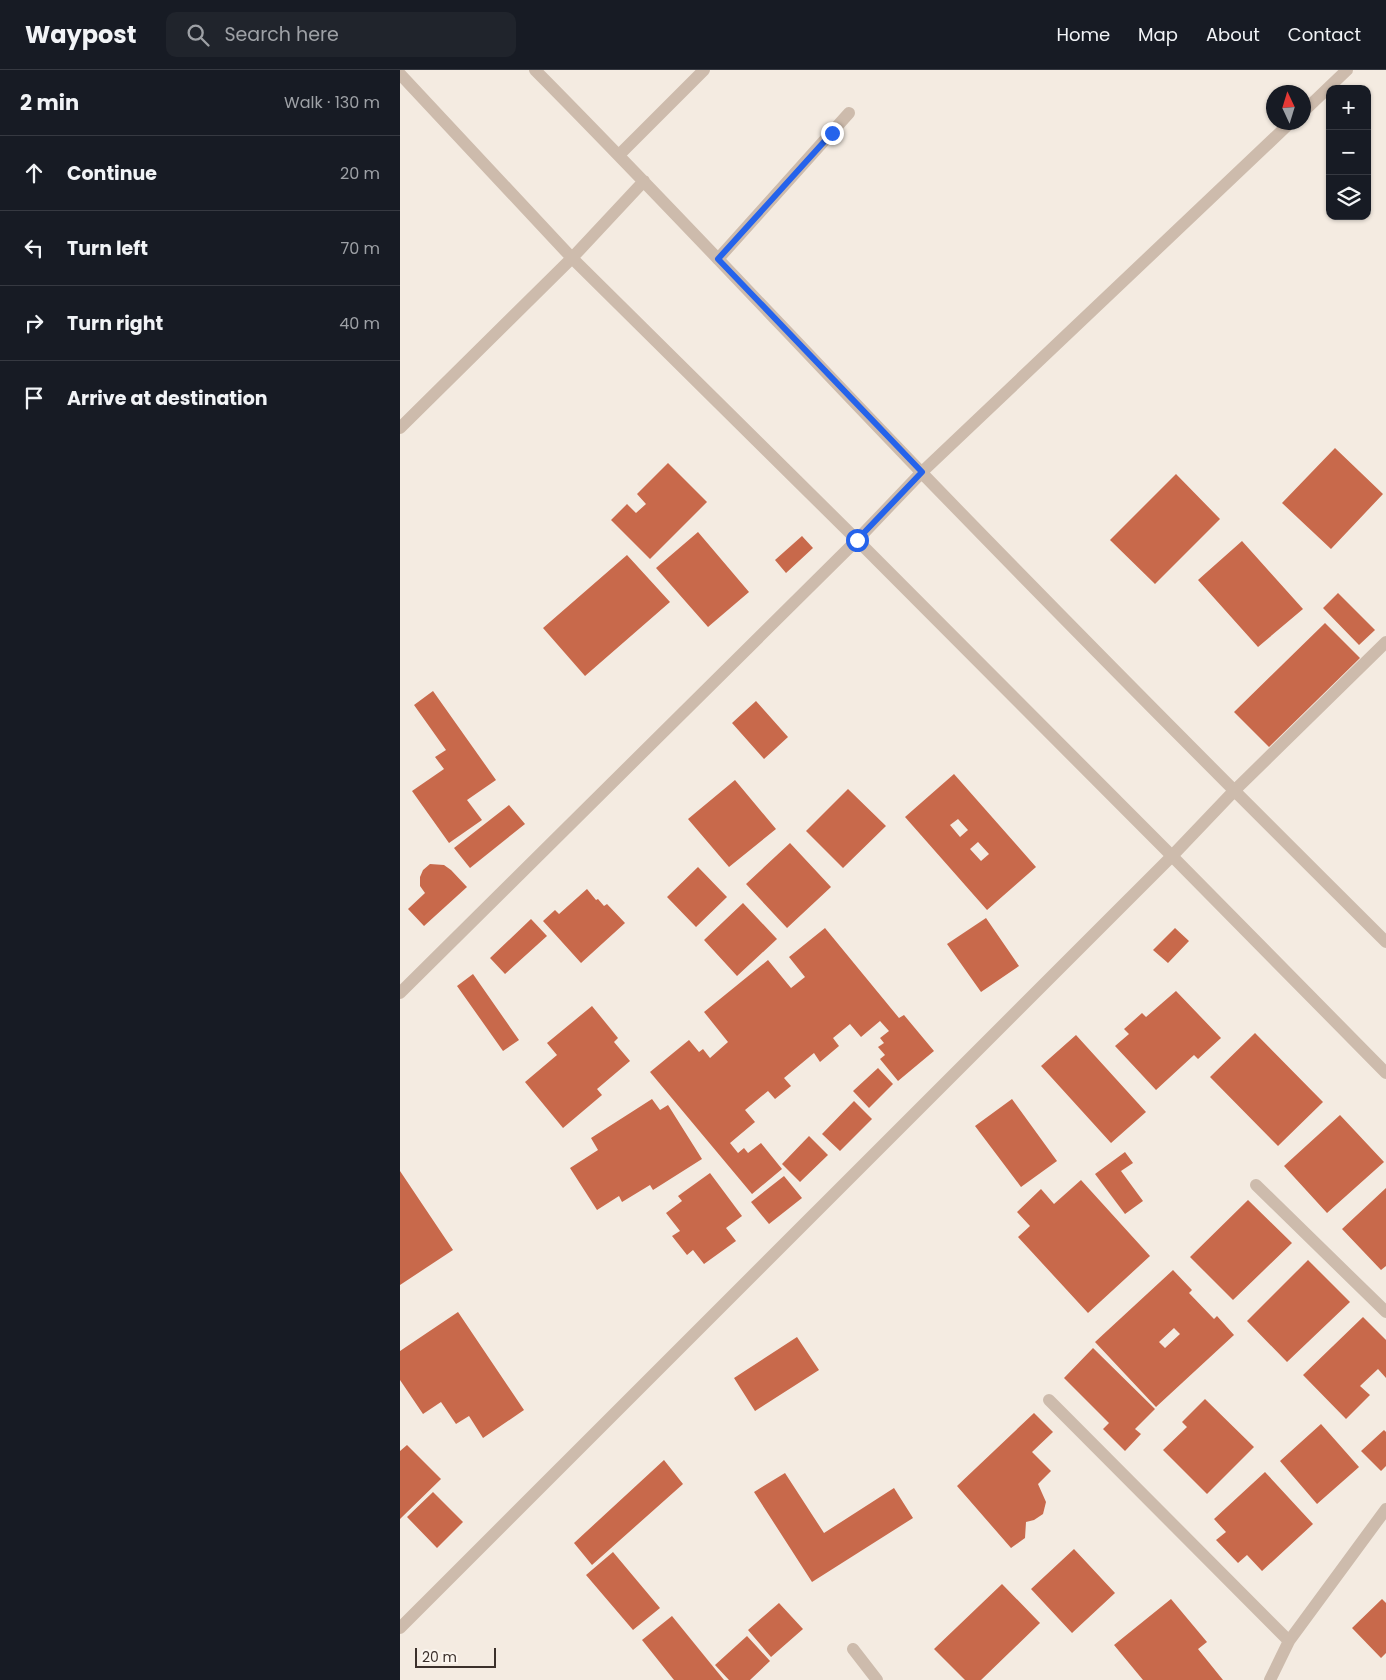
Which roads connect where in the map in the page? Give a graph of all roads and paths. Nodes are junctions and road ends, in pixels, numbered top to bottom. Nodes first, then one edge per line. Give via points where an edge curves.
1 (535, 70) edge
2 (704, 70) edge
3 (1347, 70) edge
4 (400, 74) edge
5 (1311, 104) edge
6 (849, 114) dead end
7 (1283, 130) edge
8 (619, 155) junction
9 (644, 181) junction
10 (572, 258) junction
11 (718, 259) junction
12 (400, 428) edge
13 (922, 472) junction
14 (857, 540) junction
15 (1386, 642) edge
16 (1234, 791) junction
17 (1172, 856) junction
18 (1386, 942) edge
19 (400, 993) edge
20 (1386, 1073) edge
21 (1256, 1185) dead end
22 (1386, 1312) edge
23 (1048, 1400) dead end
24 (1386, 1509) edge
25 (400, 1628) edge
26 (1290, 1641) junction
27 (854, 1649) dead end
28 (877, 1680) edge
29 (1270, 1680) edge

1 - 8 street
2 - 8 street
3 - 5 street
4 - 10 street
6 - 11 street
7 - 13 street
8 - 9 street
9 - 10 street
9 - 11 street
10 - 12 street
10 - 14 street
11 - 13 street
13 - 14 street
13 - 16 street
14 - 17 street
14 - 19 street
15 - 16 street
16 - 17 street
16 - 18 street
17 - 20 street
17 - 25 street
21 - 22 street
23 - 26 street
24 - 26 street
26 - 29 street
27 - 28 street

